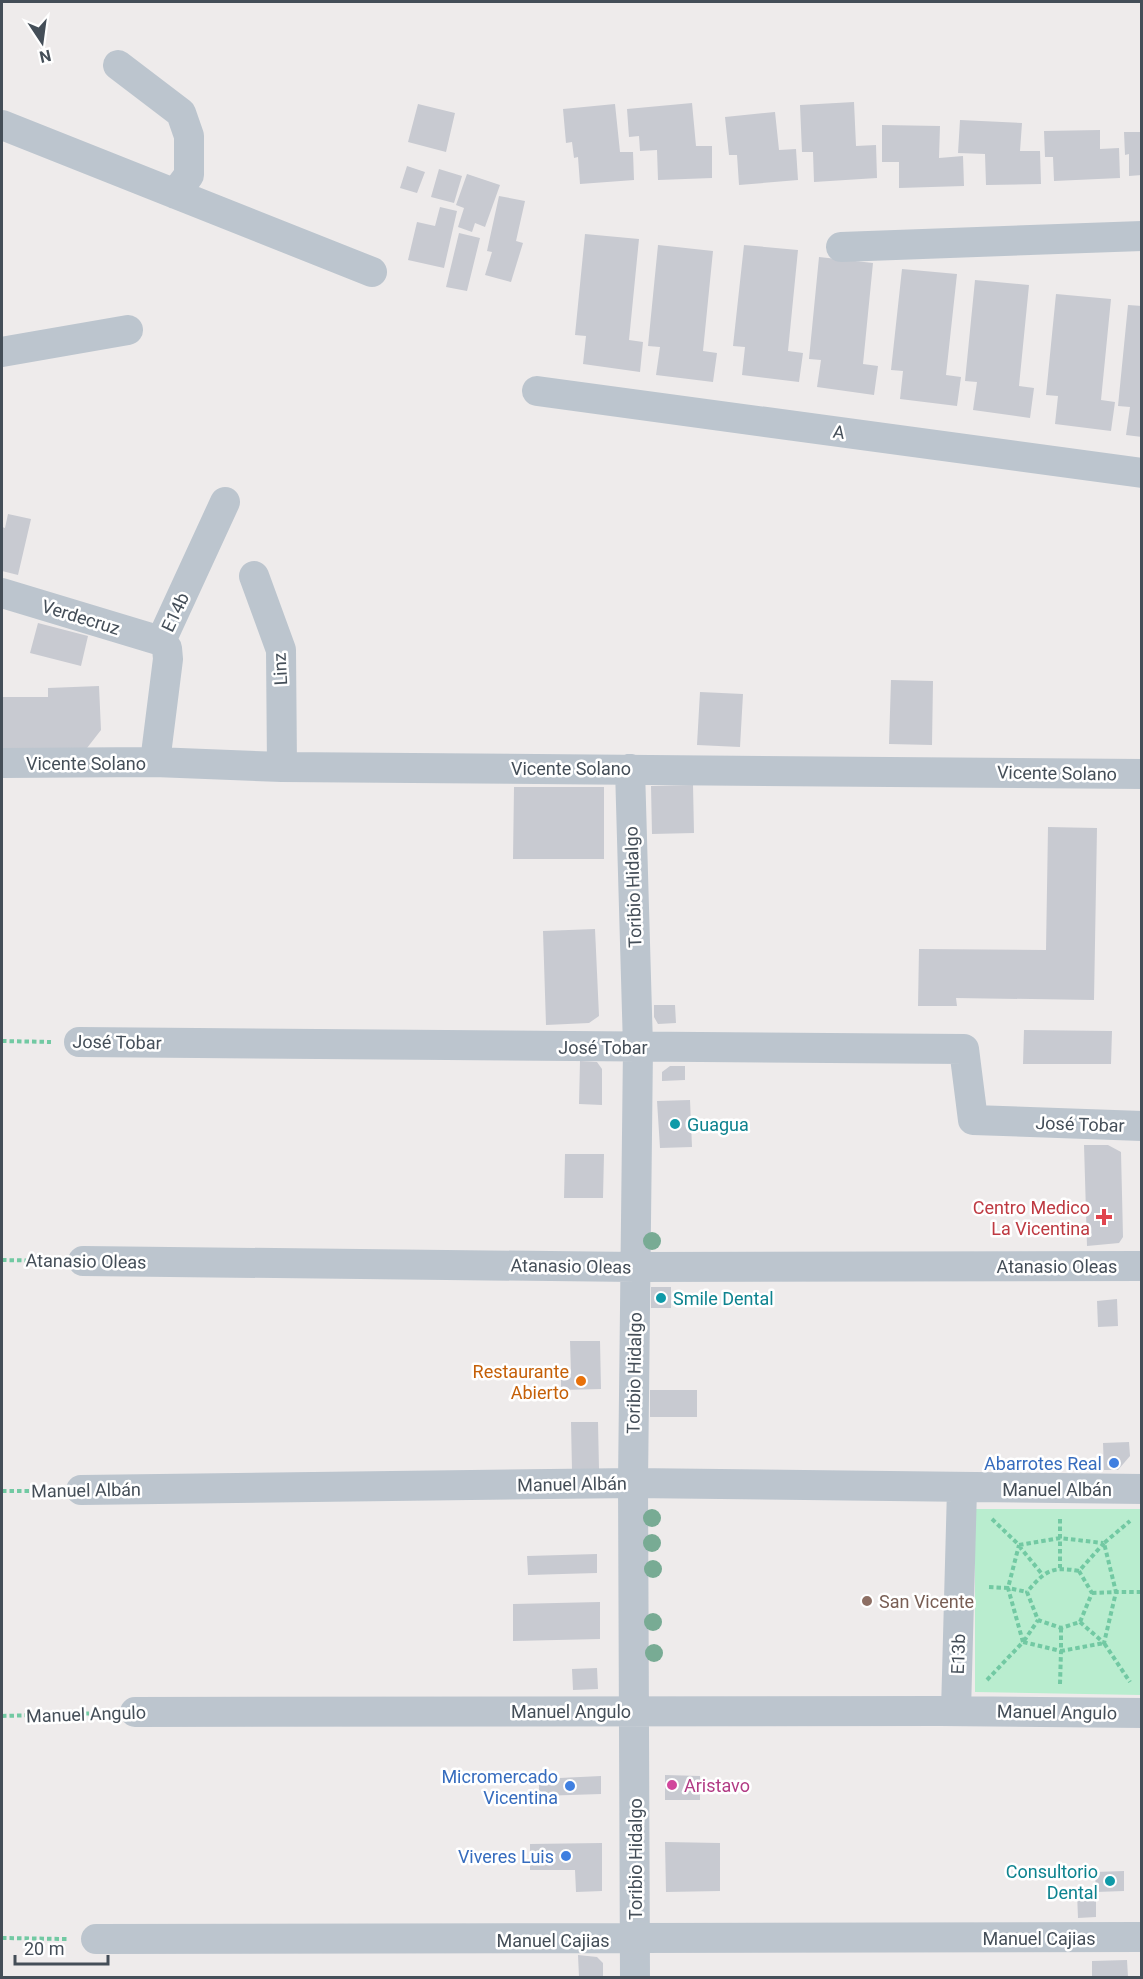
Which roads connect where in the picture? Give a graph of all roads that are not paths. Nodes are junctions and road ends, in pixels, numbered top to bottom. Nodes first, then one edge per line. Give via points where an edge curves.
1 (118, 65) dead end
2 (8, 129) edge
3 (175, 194) junction
4 (1142, 236) edge
5 (841, 247) dead end
6 (372, 272) dead end
7 (128, 330) dead end
8 (2, 352) edge
9 (537, 390) dead end
10 (1142, 473) edge
11 (225, 502) dead end
12 (254, 576) dead end
13 (2, 593) edge
14 (161, 642) junction
15 (155, 762) junction
16 (2, 763) edge
17 (282, 767) junction
18 (630, 769) junction
19 (1142, 774) edge
20 (79, 1042) road end
21 (638, 1047) junction
22 (1142, 1126) edge
23 (83, 1261) road end
24 (1142, 1266) edge
25 (635, 1267) junction
26 (633, 1483) junction
27 (962, 1489) junction
28 (81, 1490) road end
29 (1138, 1503) edge
30 (1138, 1701) edge
31 (635, 1711) junction
32 (956, 1711) junction
33 (135, 1712) road end
34 (1142, 1937) edge
35 (96, 1940) road end
36 (634, 1940) junction
37 (635, 1977) edge

1 - 3 street via 181,113 189,136 189,175
2 - 3 street
3 - 6 street
4 - 5 street
7 - 8 street
9 - 10 street, A
11 - 14 street, E14b
12 - 17 street, Linz via 281,650
13 - 14 street, Verdecruz
14 - 15 street, E14b via 167,648 168,659
15 - 16 street, Vicente Solano
15 - 17 street, Vicente Solano
17 - 18 street, Vicente Solano
18 - 19 street, Vicente Solano
18 - 21 street, Toribio Hidalgo
20 - 21 street, José Tobar
21 - 22 street, José Tobar via 964,1049 973,1120
21 - 25 street, Toribio Hidalgo
23 - 25 street, Atanasio Oleas
24 - 25 street, Atanasio Oleas
25 - 26 street, Toribio Hidalgo
26 - 27 street, Manuel Albán
26 - 28 street, Manuel Albán
26 - 31 street, Toribio Hidalgo
27 - 29 street, Manuel Albán
27 - 32 street, E13b
30 - 32 street, Manuel Angulo
31 - 32 street, Manuel Angulo
31 - 33 street, Manuel Angulo
31 - 36 street, Toribio Hidalgo
34 - 36 street, Manuel Cajias
35 - 36 street, Manuel Cajias
36 - 37 street, Toribio Hidalgo

